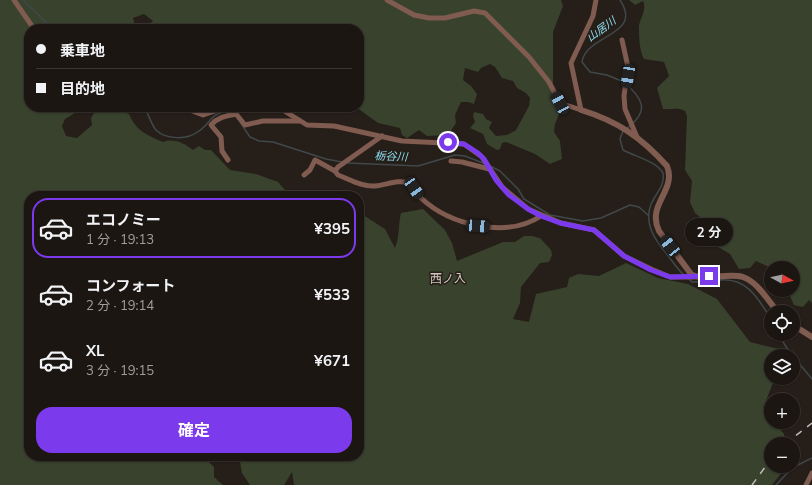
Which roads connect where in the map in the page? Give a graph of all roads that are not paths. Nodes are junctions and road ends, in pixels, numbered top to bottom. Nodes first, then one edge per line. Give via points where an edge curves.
1 (14, 0) edge
2 (387, 0) edge
3 (596, 0) edge
4 (31, 24) edge
5 (622, 40) dead end
6 (581, 110) junction
7 (195, 112) edge
8 (212, 112) edge
9 (286, 112) edge
10 (236, 114) joint
11 (300, 121) junction
12 (382, 136) junction
13 (637, 137) junction
14 (228, 160) dead end
15 (452, 161) dead end
16 (489, 169) junction
17 (335, 171) junction
18 (304, 175) dead end
19 (541, 216) junction
20 (694, 277) junction
21 (772, 305) edge
22 (800, 329) edge
23 (812, 337) edge
24 (812, 473) edge
25 (806, 485) edge

1 - 4 street
2 - 6 street via 414,15 429,18 445,18 474,10 485,12 529,57 549,82 560,103
3 - 6 street via 593,16 571,63
5 - 13 street via 628,67 625,109
6 - 13 street via 607,118
7 - 8 street via 203,115
9 - 11 street
10 - 11 street via 245,125 263,121
10 - 14 street via 216,120 212,125 221,138 222,151
11 - 12 street via 307,125 334,126
12 - 16 street via 419,142 464,144 482,156
12 - 17 street
13 - 20 street via 667,166 670,183 658,204 656,224
15 - 16 street
16 - 19 street via 509,195
17 - 18 street via 315,160
17 - 19 street via 338,175 363,185 410,183 420,197 432,206 478,226 515,227
19 - 20 street via 594,230 624,256 651,270 670,277
20 - 21 street via 742,277 757,286
22 - 23 street
24 - 25 street

